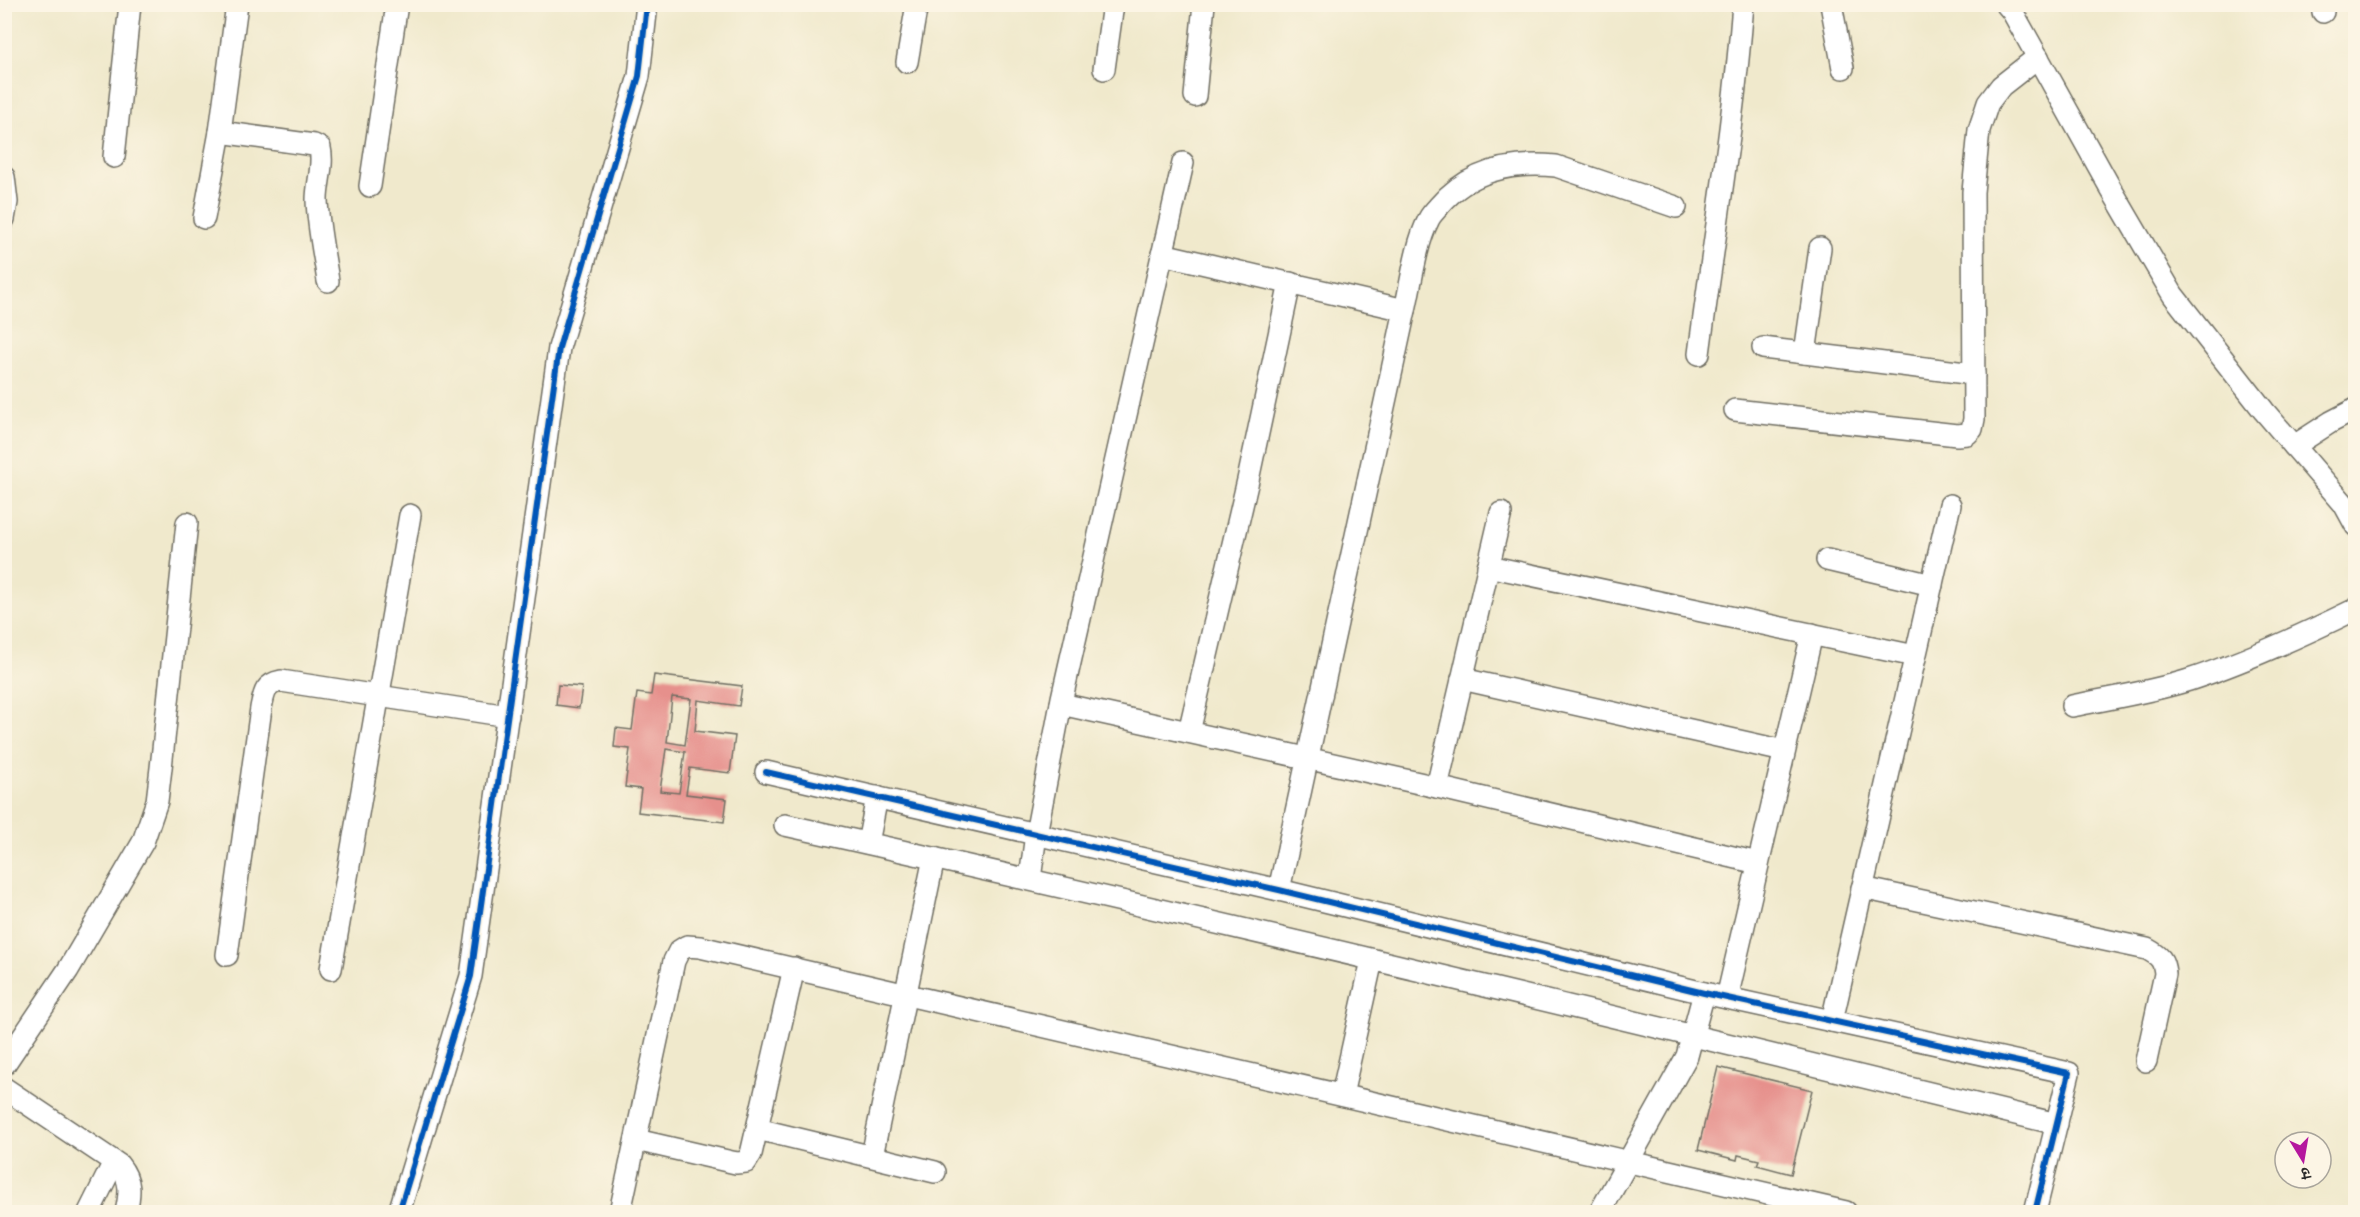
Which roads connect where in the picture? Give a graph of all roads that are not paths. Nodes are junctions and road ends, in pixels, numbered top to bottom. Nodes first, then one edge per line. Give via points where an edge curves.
1 (130, 4) edge
2 (237, 4) edge
3 (397, 4) edge
4 (647, 4) edge
5 (917, 4) edge
6 (1113, 4) edge
7 (1204, 4) edge
8 (1743, 4) edge
9 (1831, 4) edge
10 (2010, 7) edge
11 (2038, 57) junction
12 (907, 62) dead end
13 (1843, 68) dead end
14 (1104, 69) dead end
15 (1195, 96) dead end
16 (220, 132) junction
17 (114, 156) dead end
18 (1183, 163) dead end
19 (4, 177) edge
20 (370, 186) dead end
21 (1676, 207) dead end
22 (204, 218) dead end
23 (4, 219) edge
24 (1820, 248) dead end
25 (1162, 254) junction
26 (328, 280) dead end
27 (1290, 283) junction
28 (1405, 310) junction
29 (1763, 348) dead end
30 (1805, 353) junction
31 (1699, 354) dead end
32 (1974, 374) junction
33 (2355, 409) edge
34 (1736, 410) dead end
35 (2294, 446) junction
36 (2346, 491) edge
37 (1950, 505) dead end
38 (1501, 513) dead end
39 (410, 515) dead end
40 (187, 523) dead end
41 (2355, 526) edge
42 (1827, 560) dead end
43 (1488, 566) junction
44 (1932, 585) junction
45 (2355, 609) edge
46 (1812, 634) junction
47 (1916, 656) junction
48 (1461, 679) junction
49 (379, 694) junction
50 (1061, 704) junction
51 (2072, 706) dead end
52 (508, 716) junction
53 (1189, 732) junction
54 (1784, 751) junction
55 (1306, 758) junction
56 (766, 772) dead end
57 (1437, 787) junction
58 (877, 797) junction
59 (785, 825) dead end
60 (1036, 834) junction
61 (868, 843) junction
62 (934, 858) junction
63 (1758, 863) junction
64 (1030, 879) junction
65 (1862, 888) junction
66 (1279, 890) junction
67 (227, 955) dead end
68 (1372, 960) junction
69 (794, 968) junction
70 (331, 969) dead end
71 (1704, 993) junction
72 (906, 994) junction
73 (1727, 998) junction
74 (1832, 1021) junction
75 (1692, 1035) junction
76 (2146, 1061) dead end
77 (4, 1065) edge
78 (4, 1088) edge
79 (1342, 1095) junction
80 (2057, 1124) junction
81 (757, 1129) junction
82 (636, 1140) junction
83 (872, 1156) junction
84 (1628, 1161) junction
85 (114, 1162) junction
86 (935, 1172) dead end
87 (1784, 1205) edge
88 (89, 1212) edge
89 (126, 1212) edge
90 (399, 1212) edge
91 (620, 1212) edge
92 (1600, 1212) edge
93 (1846, 1212) edge
94 (2035, 1212) edge

1 - 17 street
2 - 16 street
3 - 20 street
4 - 52 street via 639,76 559,348
5 - 12 street
6 - 14 street
7 - 15 street
8 - 31 street via 1732,116
9 - 13 street
10 - 11 street
11 - 32 street via 2001,86 1988,103 1979,130 1974,192
11 - 35 street via 2174,295
16 - 22 street
16 - 26 street via 320,148 318,222
18 - 25 street
19 - 23 street
21 - 28 street via 1556,166 1513,166 1485,173 1467,180 1428,219
24 - 30 street
25 - 27 street
25 - 50 street
27 - 28 street
27 - 53 street
28 - 55 street
29 - 30 street
30 - 32 street
32 - 34 street via 1974,419 1967,434
33 - 35 street
35 - 36 street
36 - 41 street via 2344,504
37 - 44 street
38 - 43 street
39 - 49 street
40 - 77 street via 161,768 151,823 68,970
42 - 44 street
43 - 46 street
43 - 48 street
44 - 47 street
45 - 51 street via 2254,656 2188,680
46 - 47 street
46 - 54 street
47 - 65 street
48 - 54 street
48 - 57 street
49 - 52 street
49 - 67 street via 281,681 264,690
49 - 70 street
50 - 53 street
50 - 60 street
52 - 90 street via 471,976
53 - 55 street
54 - 63 street
55 - 57 street
55 - 66 street
56 - 58 street
57 - 63 street
58 - 60 street
58 - 61 street
59 - 61 street
60 - 64 street
60 - 66 street
61 - 62 street
62 - 64 street
62 - 72 street
63 - 73 street
64 - 68 street
65 - 74 street
65 - 76 street via 2147,949 2159,955 2165,974
66 - 71 street
68 - 75 street
68 - 79 street
69 - 72 street
69 - 81 street
69 - 82 street via 700,946 687,946 679,951
71 - 73 street
71 - 75 street
72 - 79 street
72 - 83 street
73 - 74 street
74 - 80 street via 2069,1073
75 - 80 street
75 - 84 street via 1687,1056
78 - 85 street
79 - 84 street
80 - 94 street
81 - 82 street via 751,1154 746,1162 736,1163
81 - 83 street
82 - 91 street
83 - 86 street
84 - 87 street
84 - 92 street
85 - 88 street
85 - 89 street via 129,1183
87 - 93 street

